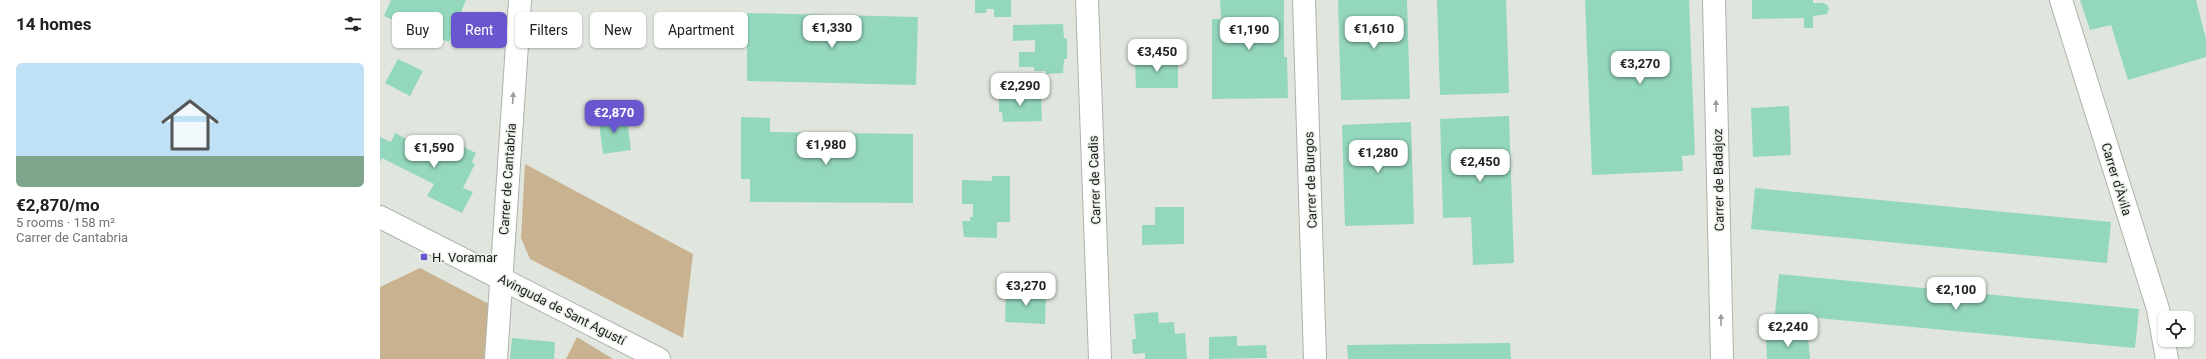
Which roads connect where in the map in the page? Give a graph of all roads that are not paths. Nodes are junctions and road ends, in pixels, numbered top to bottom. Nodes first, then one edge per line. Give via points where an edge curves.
1 (520, 0) edge
2 (1087, 0) edge
3 (1304, 0) edge
4 (1714, 0) edge
5 (2061, 0) edge
6 (380, 217) edge
7 (500, 276) junction
8 (496, 359) edge
9 (659, 359) edge
10 (1100, 359) edge
11 (1315, 359) edge
12 (1722, 359) edge
13 (2167, 359) edge

7 -> 1 street, Carrer de Cantabria
2 - 10 street, Carrer de Cadis
3 - 11 street, Carrer de Burgos
12 -> 4 street, Carrer de Badajoz
5 - 13 street, Carrer d'Àvila via 2158,309
6 - 7 street, Avinguda de Sant Agustí
7 - 8 street, Carrer de Cantabria
7 - 9 street, Avinguda de Sant Agustí

